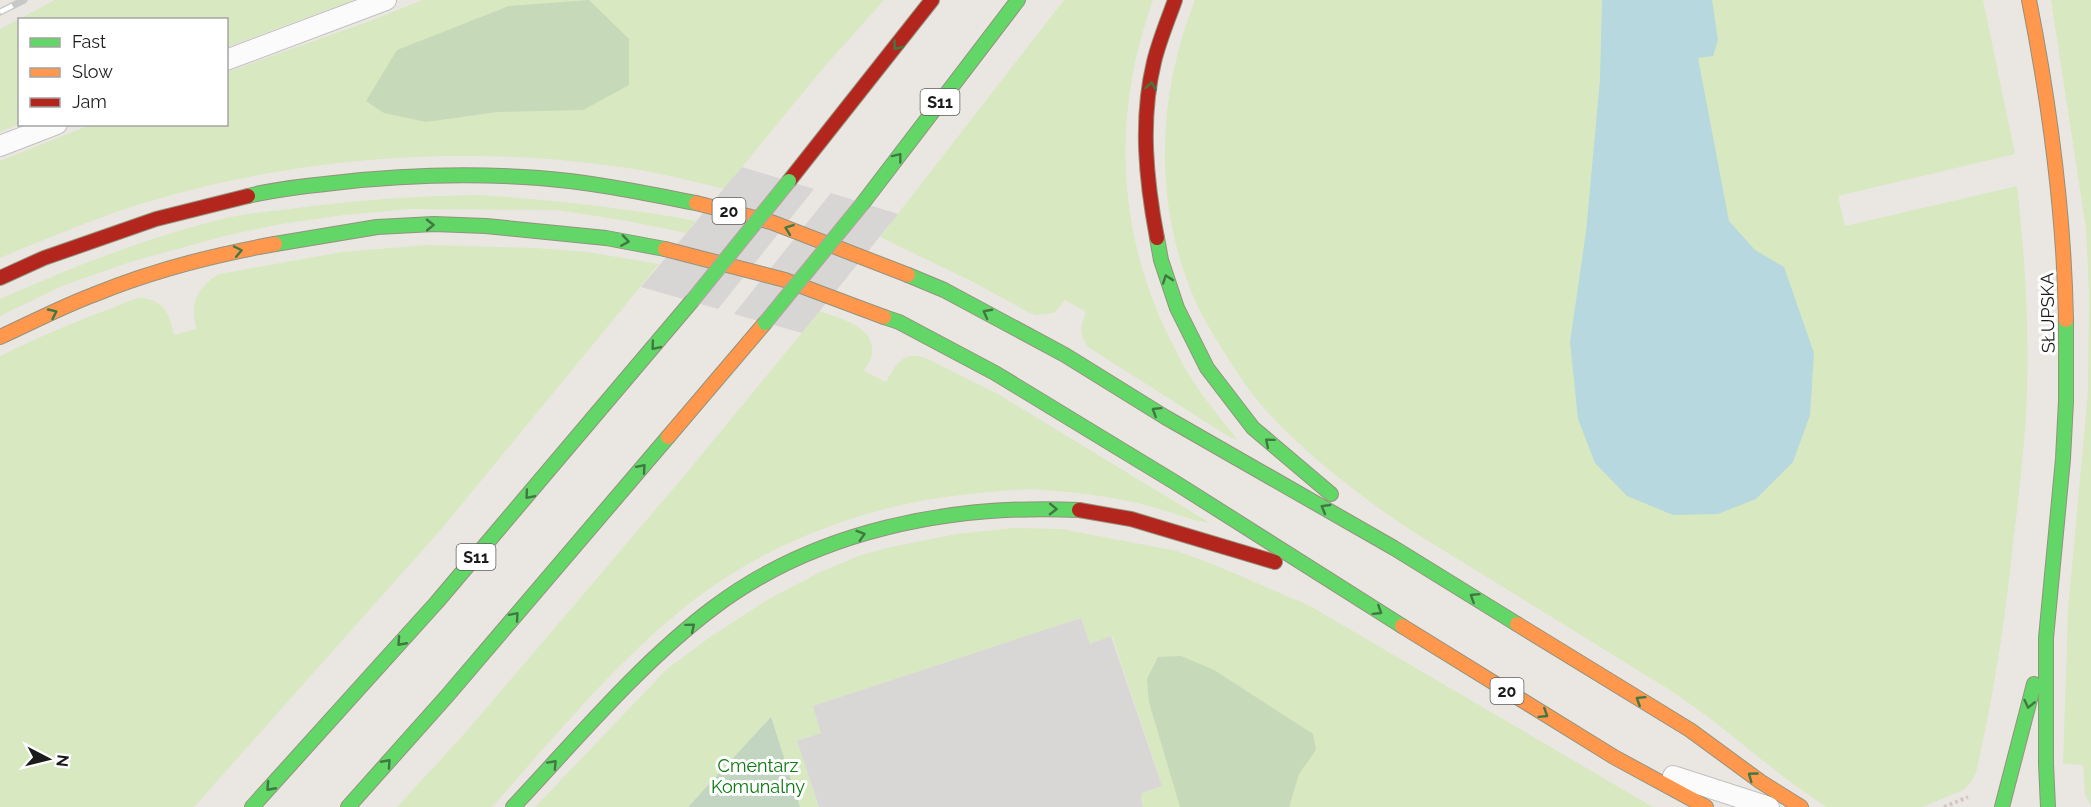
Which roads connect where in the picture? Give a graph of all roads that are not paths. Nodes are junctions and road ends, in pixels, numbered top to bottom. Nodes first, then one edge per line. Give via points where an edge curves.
1 (386, 0) edge
2 (933, 0) edge
3 (1018, 0) edge
4 (1175, 0) edge
5 (2029, 0) edge
6 (228, 59) edge
7 (52, 126) edge
8 (0, 146) edge
9 (0, 278) edge
10 (0, 337) edge
11 (1394, 548) junction
12 (1328, 581) junction
13 (2047, 627) junction
14 (1614, 756) junction
15 (252, 807) edge
16 (348, 807) edge
17 (513, 807) edge
18 (1706, 807) edge
19 (1769, 807) edge
20 (1801, 807) edge
21 (2002, 807) edge
22 (2048, 807) edge

1 - 6 lane
2 -> 15 main road, S11, bridge via 692,301 437,603
16 -> 3 main road, S11, bridge via 765,323 863,203
11 -> 4 main road via 1253,428 1207,368 1178,308 1161,260 1148,192 1145,127 1154,62
5 - 13 main road, SŁUPSKA via 2057,164 2067,280 2067,392
7 - 8 lane
11 -> 9 main road, 20 via 1065,355 944,290 771,222 626,189 538,178 447,175 304,185 156,219 44,258
10 -> 12 main road via 92,295 160,271 233,251 377,227 486,226 653,246 785,280 899,322 995,373
20 -> 11 main road, 20 via 1690,730
12 -> 14 main road, 20
17 -> 12 main road, 20 via 649,663 719,603 793,560 915,519 1018,508 1079,510 1123,517 1224,544
13 -> 21 main road, SŁUPSKA
13 - 22 main road, SŁUPSKA
14 - 18 main road, 20
14 - 19 lane

